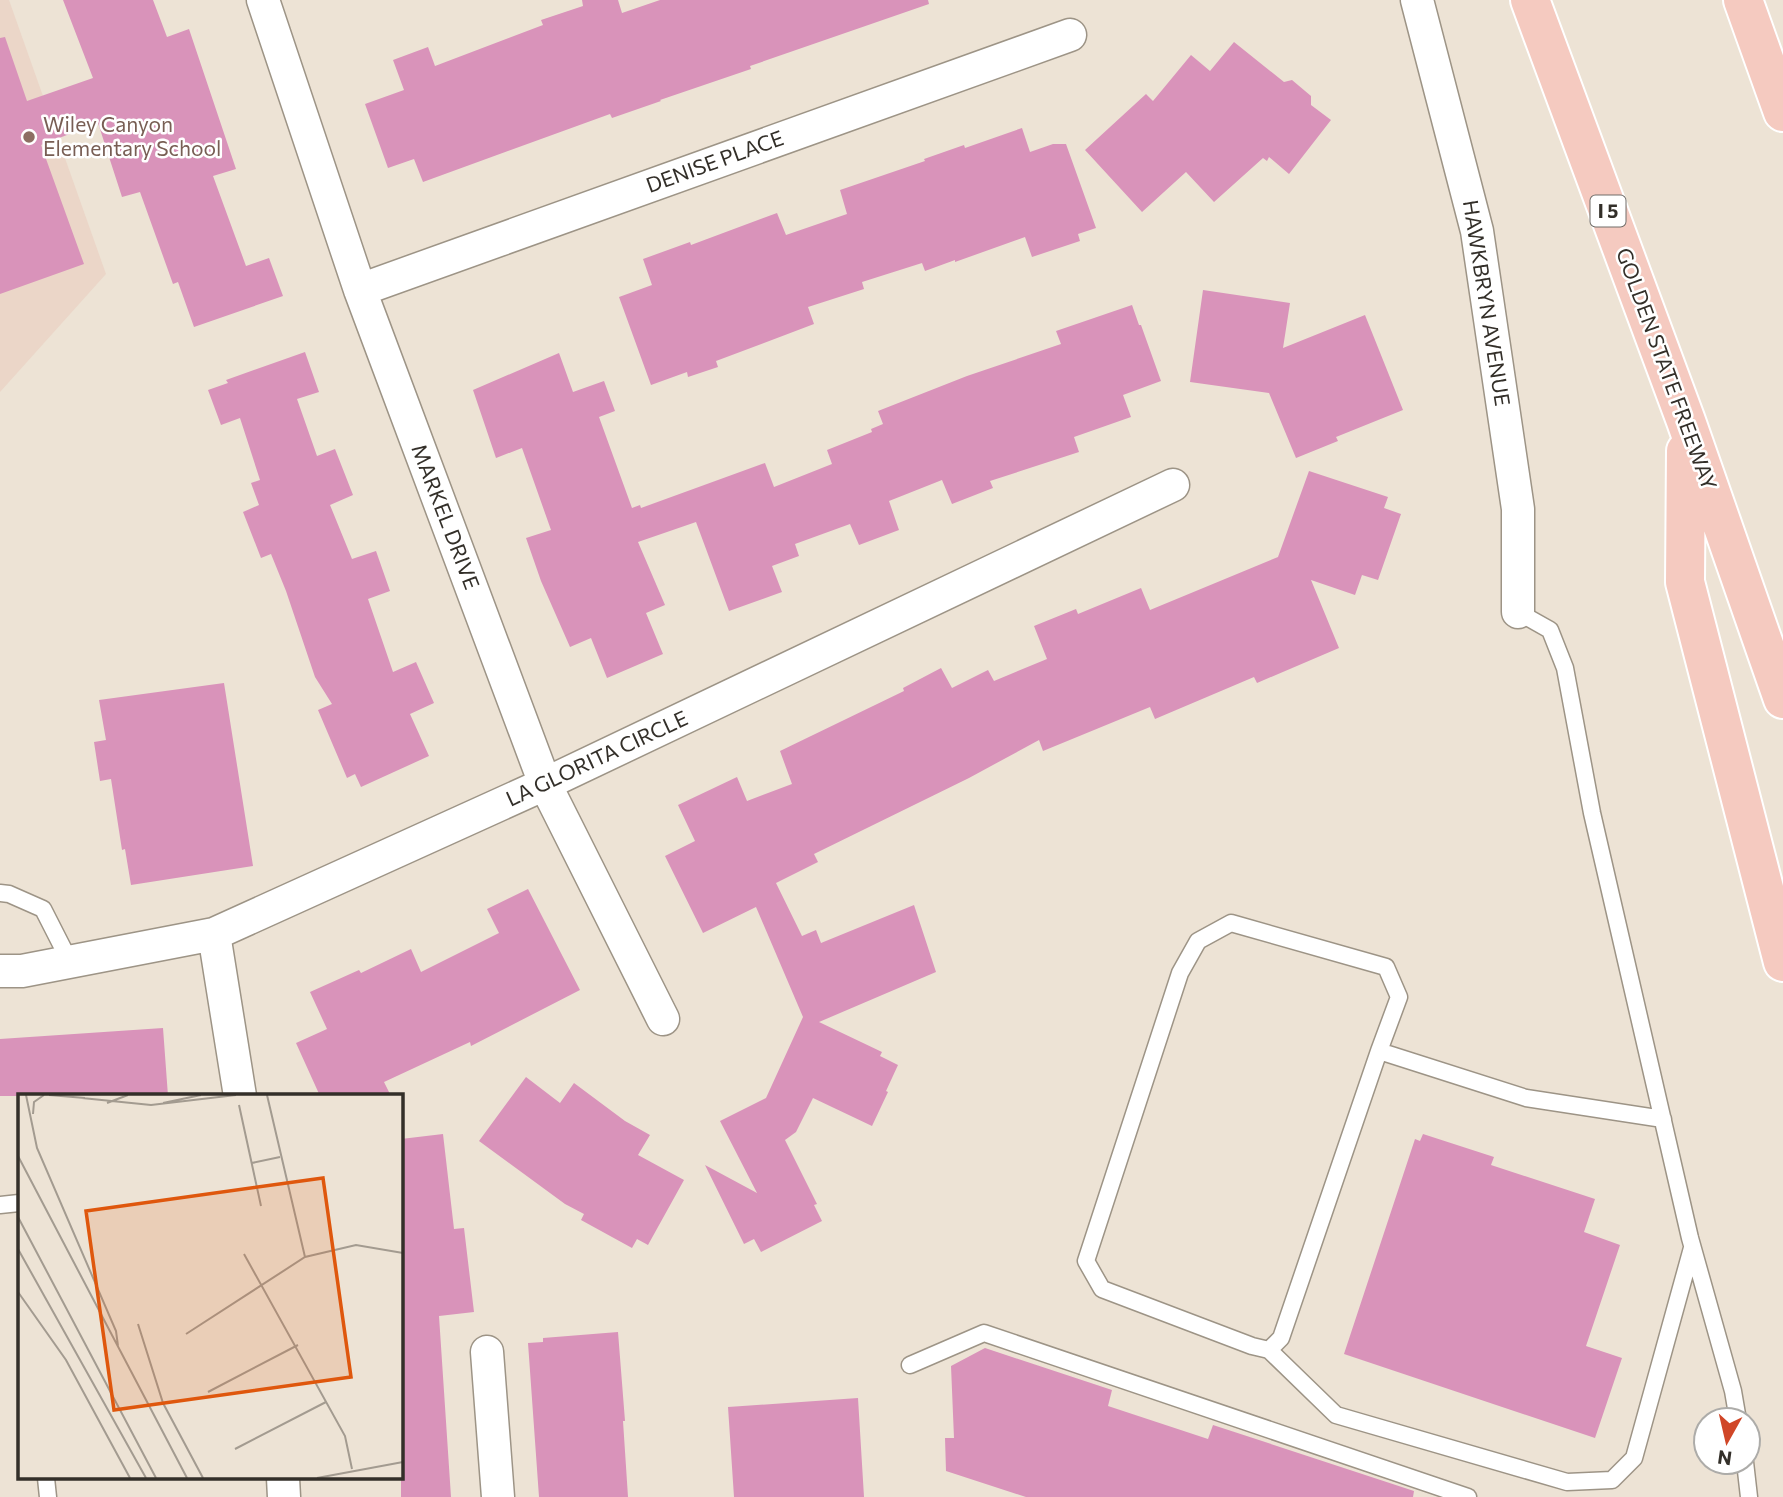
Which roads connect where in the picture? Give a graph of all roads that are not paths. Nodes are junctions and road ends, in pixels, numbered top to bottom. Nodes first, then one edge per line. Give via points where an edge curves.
1 (263, 0) edge
2 (1417, 0) edge
3 (1530, 0) edge
4 (1743, 0) edge
5 (1070, 35) dead end
6 (1783, 112) edge
7 (360, 290) junction
8 (1686, 421) junction
9 (1173, 485) dead end
10 (1518, 612) joint
11 (1783, 699) edge
12 (545, 784) junction
13 (0, 893) edge
14 (214, 934) junction
15 (71, 962) junction
16 (1783, 962) edge
17 (0, 971) edge
18 (663, 1019) dead end
19 (1379, 1051) junction
20 (240, 1094) edge
21 (1663, 1119) junction
22 (18, 1203) edge
23 (0, 1205) edge
24 (1693, 1246) junction
25 (1269, 1350) junction
26 (488, 1352) dead end
27 (910, 1365) dead end
28 (1736, 1406) edge
29 (1747, 1476) edge
30 (498, 1497) edge
31 (1468, 1497) edge
32 (1749, 1497) edge

1 - 7 street, MARKEL DRIVE
2 - 10 street, HAWKBRYN AVENUE via 1477,231 1518,509
3 - 8 highway, GOLDEN STATE FREEWAY / I 5
4 - 6 highway
5 - 7 street, DENISE PLACE
7 - 12 street, MARKEL DRIVE
8 - 11 highway, GOLDEN STATE FREEWAY / I 5
8 - 16 highway via 1685,582
9 - 12 street, LA GLORITA CIRCLE
10 - 21 lane via 1550,630 1565,668 1592,813
12 - 14 street, LA GLORITA CIRCLE
12 - 18 street, MARKEL DRIVE
13 - 15 lane via 43,909
14 - 15 street, LA GLORITA CIRCLE
14 - 20 street
15 - 17 street, LA GLORITA CIRCLE
19 - 21 lane via 1526,1098
19 - 25 lane via 1281,1338
19 - 25 lane via 1398,997 1386,967 1231,923 1198,941 1180,973 1086,1262 1102,1289
21 - 24 lane
22 - 23 lane
24 - 25 lane via 1634,1458 1612,1480 1567,1482 1336,1415
24 - 28 lane
26 - 30 street
27 - 31 lane via 984,1333
29 - 32 lane

